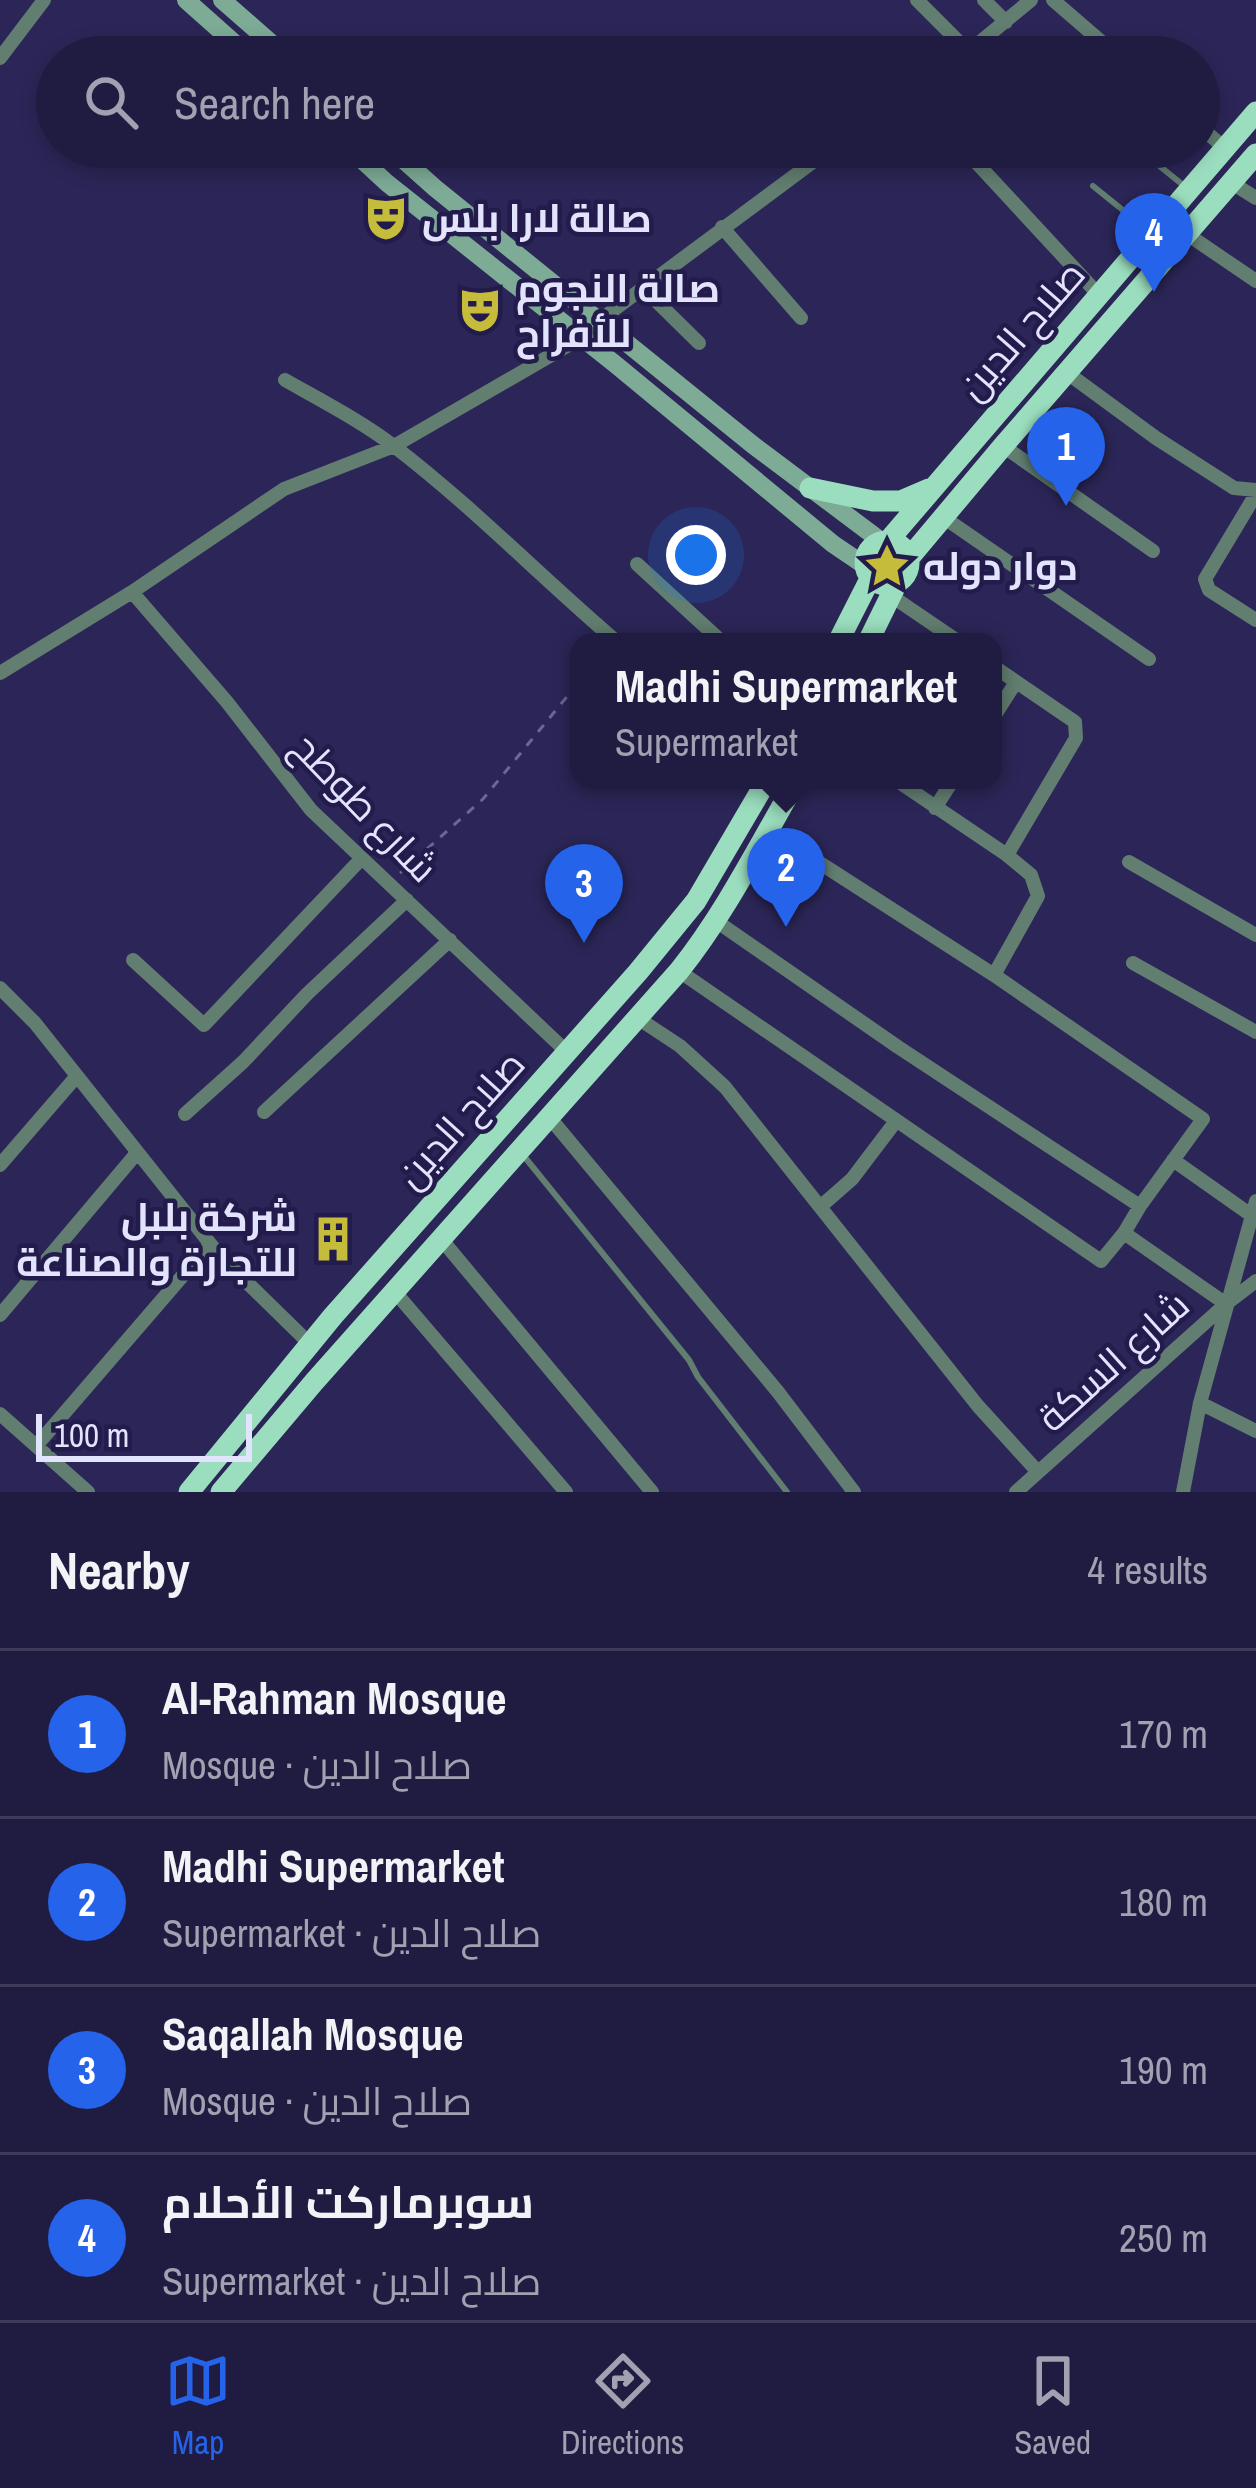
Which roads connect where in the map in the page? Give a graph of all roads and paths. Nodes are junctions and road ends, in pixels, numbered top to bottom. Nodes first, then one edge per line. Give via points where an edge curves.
1 (44, 0) edge
2 (186, 0) edge
3 (222, 0) edge
4 (917, 0) edge
5 (984, 0) edge
6 (1031, 0) edge
7 (1053, 0) edge
8 (1006, 22) junction
9 (226, 36) edge
10 (263, 36) edge
11 (950, 36) edge
12 (988, 36) edge
13 (1095, 36) edge
14 (0, 58) edge
15 (1256, 112) edge
16 (1220, 143) edge
17 (1226, 148) junction
18 (1256, 154) edge
19 (1220, 155) edge
20 (371, 168) edge
21 (415, 168) edge
22 (804, 168) edge
23 (981, 168) edge
24 (1162, 168) edge
25 (1210, 168) edge
26 (1232, 183) junction
27 (1093, 186) dead end
28 (1191, 191) junction
29 (1256, 198) edge
30 (722, 227) junction
31 (1153, 234) junction
32 (1187, 234) junction
33 (1256, 281) edge
34 (644, 288) junction
35 (1098, 294) junction
36 (801, 317) dead end
37 (603, 322) junction
38 (581, 338) junction
39 (699, 343) dead end
40 (1066, 372) junction
41 (285, 380) dead end
42 (394, 446) junction
43 (1003, 446) junction
44 (935, 487) junction
45 (810, 488) junction
46 (1256, 492) edge
47 (944, 517) junction
48 (885, 541) junction
49 (1153, 551) dead end
50 (909, 559) junction
51 (637, 564) dead end
52 (867, 572) junction
53 (894, 589) junction
54 (132, 592) junction
55 (1256, 620) edge
56 (606, 633) edge
57 (712, 633) edge
58 (842, 633) edge
59 (872, 633) edge
60 (947, 633) edge
61 (1149, 659) dead end
62 (1002, 672) edge
63 (0, 673) edge
64 (1016, 682) junction
65 (570, 693) edge
66 (1002, 704) edge
67 (762, 789) edge
68 (791, 789) edge
69 (909, 789) edge
70 (947, 789) edge
71 (935, 808) junction
72 (767, 829) junction
73 (1007, 855) junction
74 (362, 858) junction
75 (1129, 862) dead end
76 (389, 884) junction
77 (407, 900) junction
78 (716, 921) junction
79 (1256, 935) edge
80 (450, 940) junction
81 (133, 960) dead end
82 (1133, 963) dead end
83 (680, 971) junction
84 (994, 975) junction
85 (0, 988) edge
86 (639, 1019) junction
87 (1256, 1032) edge
88 (567, 1052) junction
89 (76, 1077) junction
90 (264, 1112) dead end
91 (185, 1114) dead end
92 (550, 1118) junction
93 (896, 1121) junction
94 (521, 1153) junction
95 (136, 1154) junction
96 (1173, 1160) junction
97 (0, 1165) edge
98 (1140, 1206) junction
99 (820, 1207) junction
100 (1253, 1208) edge
101 (1124, 1233) junction
102 (442, 1240) junction
103 (210, 1244) junction
104 (1256, 1281) edge
105 (395, 1292) junction
106 (4, 1303) edge
107 (1226, 1304) junction
108 (310, 1344) junction
109 (1200, 1403) junction
110 (0, 1414) edge
111 (1256, 1431) edge
112 (36, 1446) junction
113 (1038, 1472) junction
114 (88, 1492) edge
115 (189, 1492) edge
116 (221, 1492) edge
117 (566, 1492) edge
118 (652, 1492) edge
119 (787, 1492) edge
120 (854, 1492) edge
121 (1016, 1492) edge
122 (1183, 1492) edge

1 - 14 street
2 - 9 main road
3 - 10 main road
4 - 11 street
5 - 8 street
6 - 8 street
7 - 13 street
8 - 12 street
15 - 17 highway, صلاح الدين
16 - 17 street
17 - 19 highway, صلاح الدين
18 - 26 highway, صلاح الدين
20 - 38 main road
21 - 37 main road
22 - 30 street
23 - 35 street
24 - 28 lane
25 - 28 highway, صلاح الدين
26 - 29 street
26 - 32 highway, صلاح الدين
27 - 31 lane
28 - 31 highway, صلاح الدين
30 - 34 street
30 - 36 street
31 - 35 highway, صلاح الدين
32 - 33 street
32 - 40 highway, صلاح الدين
34 - 37 street
34 - 39 street
35 - 44 highway, صلاح الدين
37 - 38 street
37 - 45 main road
38 - 42 street
38 - 52 main road
40 - 43 highway, صلاح الدين
40 - 46 street via 1234,488
41 - 42 street
42 - 54 street via 284,489
42 - 56 street
43 - 47 highway, صلاح الدين
43 - 49 street
44 - 45 highway via 901,501
44 - 48 highway, صلاح الدين
45 - 48 main road
46 - 55 street via 1205,579 1209,590
47 - 50 highway, صلاح الدين
47 - 61 street
48 - 50 highway via 902,546
48 - 52 highway via 868,550
50 - 53 highway
51 - 57 street
52 - 53 highway
52 - 58 highway
53 - 59 highway
53 - 60 street
54 - 63 street
54 - 74 street, شارع طوطح via 311,810
62 - 64 street
64 - 66 street
64 - 73 street via 1075,722 1076,738
65 - 76 path via 483,799
67 - 88 highway, صلاح الدين via 696,901
68 - 72 highway, صلاح الدين
69 - 71 street
70 - 71 street
71 - 73 street
72 - 78 highway, صلاح الدين
72 - 84 street
73 - 84 street via 1031,875 1038,896
74 - 76 street, شارع طوطح
74 - 81 street via 205,1025
75 - 79 street
76 - 77 street, شارع طوطح
77 - 80 street, شارع طوطح
77 - 91 street
78 - 83 highway, صلاح الدين
78 - 98 street
80 - 88 street, شارع طوطح
80 - 90 street
82 - 87 street
83 - 86 highway, صلاح الدين
83 - 93 street
84 - 96 street via 1203,1119
85 - 89 street
86 - 92 highway, صلاح الدين
86 - 99 street via 706,1067
88 - 108 highway, صلاح الدين
89 - 95 street
89 - 97 street
92 - 94 highway, صلاح الدين
92 - 120 street
93 - 99 street
93 - 101 street via 1100,1261
94 - 102 highway, صلاح الدين
94 - 119 lane
95 - 103 street
95 - 106 street
96 - 98 street
96 - 100 street
98 - 101 street
99 - 113 street
100 - 107 street
101 - 107 street
102 - 105 highway, صلاح الدين
102 - 118 street
103 - 108 street
103 - 112 street
104 - 107 street, شارع السكة
105 - 116 highway, صلاح الدين
105 - 117 street
107 - 109 street
107 - 113 street, شارع السكة
108 - 115 highway, صلاح الدين
109 - 111 street
109 - 122 street
110 - 112 street
112 - 114 street
113 - 121 street, شارع السكة

